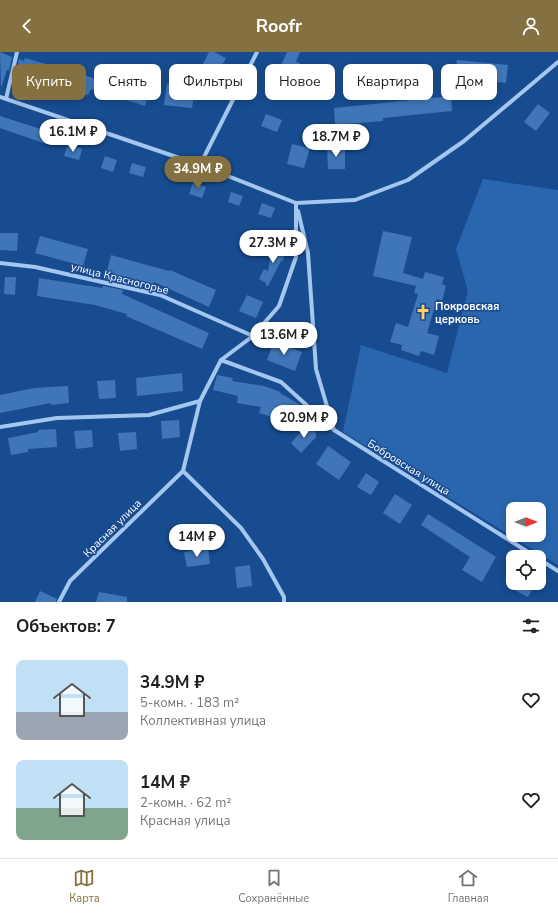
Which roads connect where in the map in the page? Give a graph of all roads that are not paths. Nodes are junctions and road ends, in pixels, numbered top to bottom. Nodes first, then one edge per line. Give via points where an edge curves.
1 (17, 52) edge
2 (257, 52) edge
3 (558, 62) edge
4 (0, 97) edge
5 (6, 98) junction
6 (200, 165) junction
7 (296, 203) junction
8 (0, 263) edge
9 (253, 336) junction
10 (221, 360) junction
11 (200, 401) junction
12 (0, 427) edge
13 (334, 430) junction
14 (183, 471) junction
15 (525, 550) edge
16 (546, 563) edge
17 (558, 571) edge
18 (59, 602) edge
19 (284, 602) edge

1 - 5 street
2 - 6 street
3 - 7 street via 464,141 408,180 355,200
4 - 5 street
5 - 6 street
6 - 7 street
7 - 9 street via 296,257 279,306
7 - 13 street via 308,253 316,369
8 - 9 street, улица Красногорье via 36,266 160,295
9 - 10 street
10 - 11 street
10 - 13 street, Бобровская улица via 281,382
11 - 12 street via 149,415 57,418
11 - 14 street
13 - 15 street, Бобровская улица
14 - 18 street, Красная улица via 70,581
14 - 19 street via 241,528 263,559 284,597
16 - 17 street

